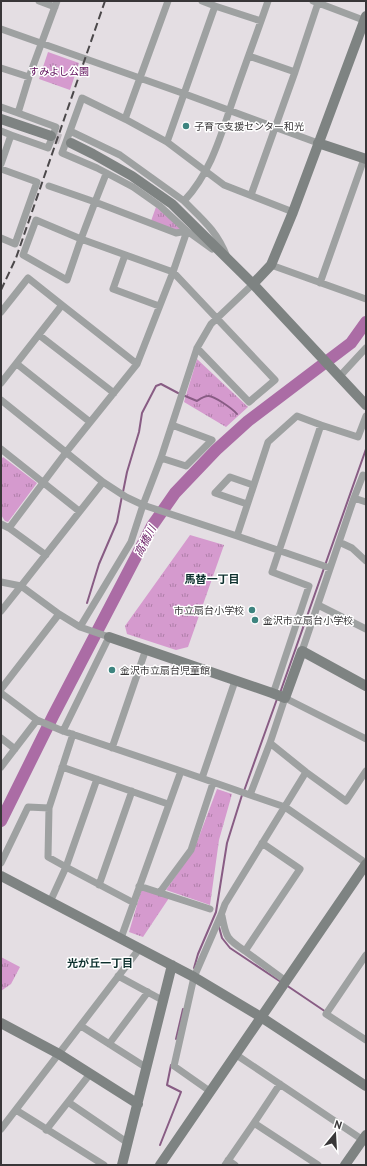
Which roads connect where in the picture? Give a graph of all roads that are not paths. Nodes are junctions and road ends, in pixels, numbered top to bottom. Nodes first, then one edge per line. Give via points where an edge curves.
1 (39, 1) edge
2 (168, 1) edge
3 (202, 1) edge
4 (268, 1) edge
5 (315, 2) edge
6 (56, 4) edge
7 (215, 6) junction
8 (366, 19) edge
9 (261, 21) junction
10 (1, 30) edge
11 (42, 44) junction
12 (249, 56) junction
13 (1, 68) edge
14 (295, 72) junction
15 (29, 77) junction
16 (140, 78) junction
17 (185, 94) junction
18 (1, 107) edge
19 (230, 111) junction
20 (18, 113) junction
21 (1, 118) edge
22 (125, 119) junction
23 (275, 127) junction
24 (1, 131) edge
25 (70, 131) junction
26 (10, 135) junction
27 (51, 136) tunnel mouth
28 (167, 142) junction
29 (71, 143) tunnel mouth
30 (318, 143) junction
31 (365, 159) edge
32 (1, 164) edge
33 (1, 169) edge
34 (206, 172) junction
35 (106, 174) junction
36 (49, 186) dead end
37 (251, 195) junction
38 (184, 201) junction
39 (95, 202) junction
40 (293, 212) junction
41 (187, 231) junction
42 (1, 238) edge
43 (81, 239) junction
44 (126, 255) junction
45 (229, 261) junction
46 (271, 265) junction
47 (173, 272) junction
48 (320, 283) junction
49 (253, 284) junction
50 (366, 299) edge
51 (62, 305) junction
52 (159, 306) junction
53 (1, 312) edge
54 (216, 319) junction
55 (39, 335) junction
56 (197, 348) junction
57 (366, 348) edge
58 (17, 364) junction
59 (137, 364) junction
60 (340, 376) junction
61 (1, 382) edge
62 (114, 393) junction
63 (1, 400) edge
64 (366, 405) edge
65 (366, 416) edge
66 (90, 422) junction
67 (172, 425) junction
68 (321, 425) junction
69 (1, 449) edge
70 (67, 451) junction
71 (162, 458) junction
72 (363, 475) dead end
73 (43, 482) junction
74 (103, 482) junction
75 (253, 485) junction
76 (354, 498) junction
77 (366, 502) edge
78 (247, 504) junction
79 (143, 505) junction
80 (80, 511) junction
81 (1, 524) edge
82 (9, 528) junction
83 (237, 536) junction
84 (339, 542) junction
85 (278, 550) junction
86 (46, 555) junction
87 (366, 562) edge
88 (326, 567) junction
89 (1, 582) edge
90 (21, 586) junction
91 (318, 605) junction
92 (1, 611) edge
93 (59, 614) junction
94 (83, 628) junction
95 (366, 629) edge
96 (109, 637) junction
97 (146, 649) junction
98 (302, 651) junction
99 (235, 681) junction
100 (366, 686) edge
101 (1, 689) edge
102 (1, 693) edge
103 (278, 695) junction
104 (37, 720) junction
105 (63, 731) junction
106 (73, 734) junction
107 (1, 738) edge
108 (366, 739) edge
109 (270, 742) junction
110 (112, 748) junction
111 (15, 749) junction
112 (1, 767) edge
113 (62, 767) junction
114 (181, 771) junction
115 (366, 771) edge
116 (306, 772) junction
117 (202, 778) junction
118 (97, 779) junction
119 (213, 783) junction
120 (132, 791) junction
121 (246, 794) junction
122 (168, 804) junction
123 (285, 807) junction
124 (49, 808) junction
125 (262, 843) junction
126 (1, 863) edge
127 (366, 863) edge
128 (66, 867) junction
129 (1, 876) edge
130 (100, 885) junction
131 (139, 886) junction
132 (160, 892) junction
133 (50, 902) junction
134 (134, 903) junction
135 (210, 909) dead end
136 (222, 915) junction
137 (121, 938) junction
138 (140, 948) junction
139 (245, 951) junction
140 (366, 955) edge
141 (172, 965) junction
142 (118, 976) junction
143 (193, 976) junction
144 (286, 981) junction
145 (148, 992) junction
146 (164, 1001) junction
147 (261, 1016) junction
148 (1, 1023) edge
149 (81, 1026) junction
150 (366, 1040) edge
151 (109, 1044) junction
152 (59, 1054) junction
153 (235, 1054) junction
154 (147, 1068) junction
155 (90, 1074) junction
156 (280, 1084) junction
157 (366, 1086) edge
158 (210, 1092) junction
159 (68, 1102) junction
160 (138, 1104) junction
161 (16, 1110) junction
162 (254, 1123) junction
163 (1, 1129) edge
164 (46, 1130) junction
165 (365, 1139) edge
166 (128, 1143) junction
167 (227, 1163) edge
168 (104, 1165) edge
169 (122, 1165) edge
170 (160, 1165) edge
171 (236, 1165) edge
172 (318, 1165) edge
173 (345, 1165) edge

1 - 6 street
2 - 16 street
3 - 7 street
4 - 9 street
5 - 8 street
5 - 14 street
6 - 11 street
7 - 9 street
7 - 17 street
8 - 30 street
9 - 12 street
10 - 11 street
11 - 15 street
11 - 16 street
12 - 14 street
12 - 19 street
13 - 15 street
14 - 23 street
15 - 20 street
16 - 17 street
16 - 22 street
17 - 19 street
17 - 28 street
18 - 20 street
19 - 23 street
19 - 34 street
20 - 26 street via 56,126 54,134 48,148
21 - 27 street
22 - 25 street via 82,98
22 - 28 street
23 - 30 street
23 - 37 street
24 - 26 street
25 - 35 street via 62,153
25 - 38 street via 120,155
26 - 32 street
28 - 34 street
29 - 45 street via 113,165 172,204
30 - 31 street
30 - 40 street
31 - 48 street
33 - 42 street via 37,182 15,244
34 - 37 street via 224,185
34 - 38 street
35 - 39 street
35 - 41 street via 146,196
36 - 39 street
37 - 40 street
38 - 45 street via 212,228 222,243
39 - 41 street via 176,233
39 - 43 street
40 - 46 street
41 - 45 street
41 - 47 street
43 - 43 street via 67,280 23,255 36,220
43 - 44 street
44 - 47 street
44 - 52 street via 113,289
45 - 49 street
46 - 48 street
46 - 49 street
47 - 52 street
47 - 54 street
48 - 50 street
49 - 54 street
49 - 60 street
51 - 53 street via 28,278
51 - 55 street
51 - 59 street
52 - 59 street
54 - 56 street
54 - 56 street via 276,380 249,402
55 - 58 street
55 - 62 street
56 - 67 street
57 - 60 street
58 - 61 street
58 - 66 street
59 - 62 street
60 - 64 street
62 - 66 street
63 - 70 street
65 - 68 street via 358,437
66 - 70 street
67 - 71 street
67 - 71 street via 212,440 186,466
68 - 75 street via 297,416 268,442
68 - 85 street
69 - 73 street
70 - 73 street
70 - 74 street
71 - 79 street
72 - 76 street
73 - 80 street
73 - 82 street
74 - 79 street
74 - 80 street
75 - 78 street
75 - 78 street via 230,477 215,492
76 - 77 street
76 - 84 street
78 - 83 street
79 - 83 street
79 - 94 street via 131,542
80 - 86 street
81 - 82 street
82 - 86 street
83 - 85 street
84 - 87 street via 352,548
84 - 88 street
85 - 88 street
85 - 103 street via 272,572 309,586 275,688
86 - 90 street
88 - 91 street
89 - 90 street
90 - 92 street
90 - 93 street
91 - 95 street
91 - 98 street
93 - 94 street
93 - 101 street
94 - 96 street
96 - 97 street
96 - 105 street
97 - 99 street
97 - 110 street
98 - 100 street
98 - 103 street
99 - 103 street
99 - 117 street
102 - 104 street
103 - 108 street
103 - 109 street
104 - 105 street
104 - 111 street
105 - 106 street
106 - 110 street
106 - 113 street
107 - 111 street
109 - 116 street
109 - 121 street
110 - 114 street
111 - 112 street
113 - 118 street
113 - 124 street
114 - 117 street
114 - 122 street
115 - 116 street via 346,801
116 - 123 street
117 - 119 street
118 - 120 street
118 - 128 street
119 - 121 street
119 - 132 street via 191,850
120 - 122 street
120 - 130 street
121 - 123 street
122 - 131 street
123 - 125 street
123 - 127 street
124 - 126 street via 28,806
124 - 128 street via 48,858
125 - 136 street via 232,891
125 - 139 street via 300,869
127 - 144 street
128 - 130 street
128 - 133 street
129 - 133 street
130 - 134 street
131 - 132 street
131 - 134 street
132 - 135 street
133 - 137 street
134 - 137 street
136 - 139 street via 229,940
136 - 143 street
137 - 138 street
138 - 141 street
138 - 142 street
139 - 144 street
140 - 150 street via 326,1014
141 - 143 street
141 - 146 street
142 - 145 street
142 - 149 street
143 - 147 street
143 - 158 street via 174,1066
144 - 147 street
145 - 146 street
145 - 151 street
146 - 154 street
147 - 153 street
147 - 157 street
148 - 152 street
149 - 151 street
149 - 152 street
151 - 154 street
152 - 155 street
152 - 161 street
153 - 156 street
153 - 158 street
154 - 160 street
155 - 159 street
155 - 160 street
156 - 162 street
156 - 165 street
158 - 170 street
159 - 164 street
159 - 166 street
160 - 166 street
161 - 163 street
161 - 164 street
162 - 167 street
162 - 172 street
164 - 168 street
165 - 173 street
166 - 169 street
167 - 171 street

